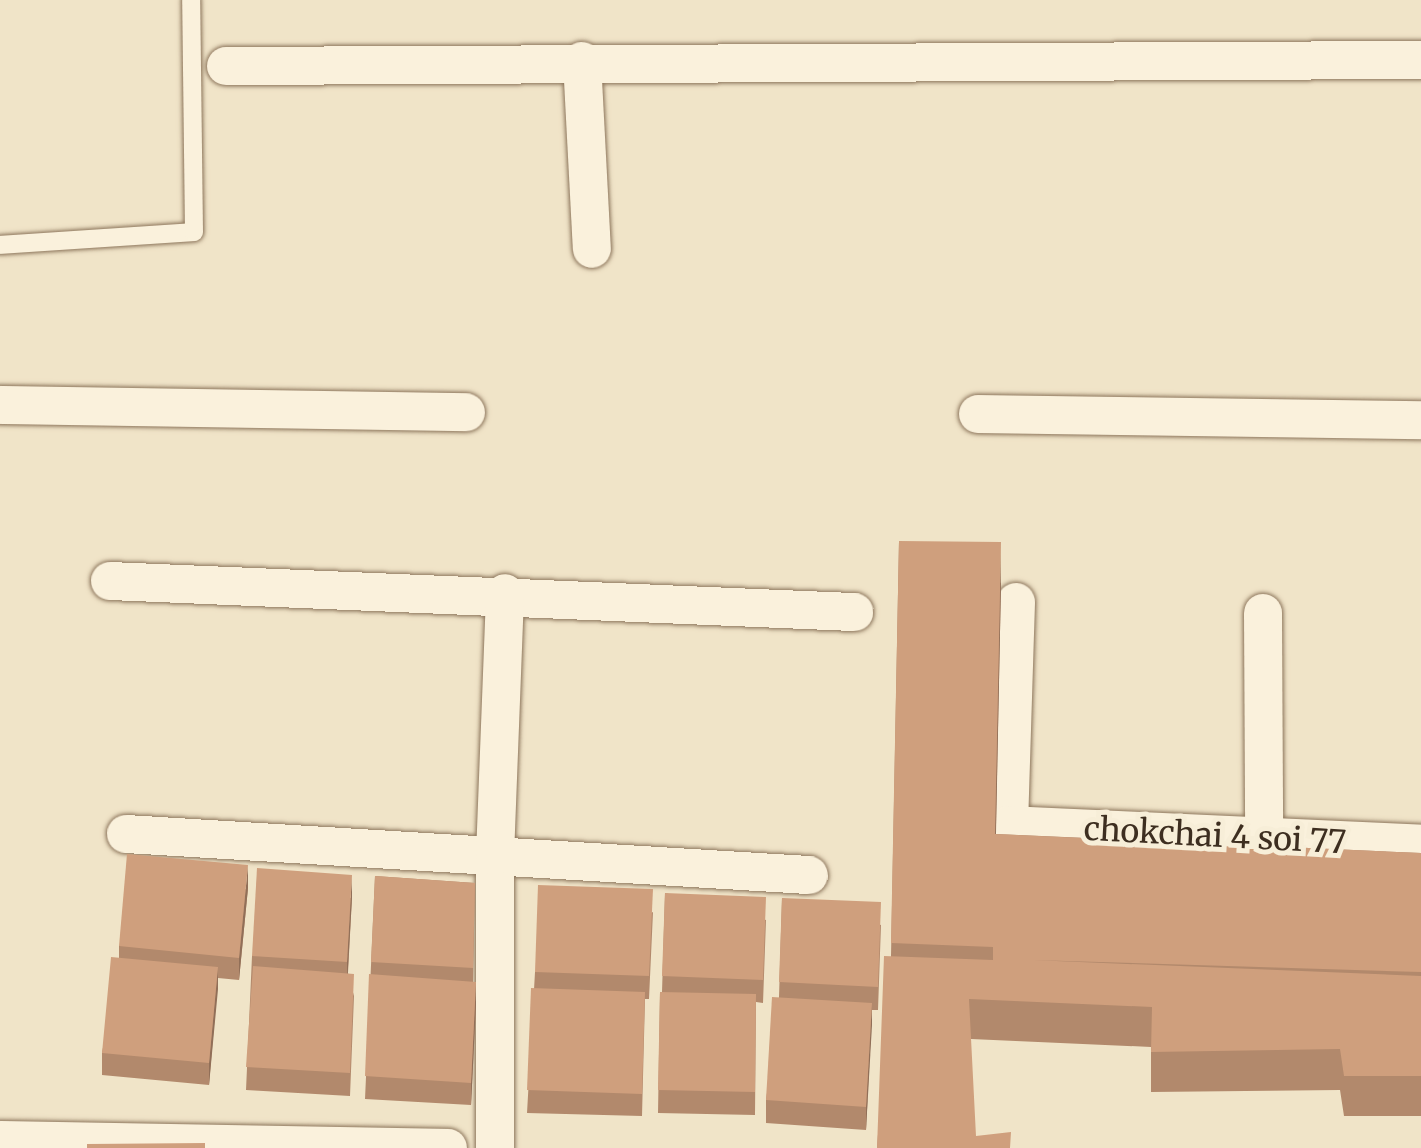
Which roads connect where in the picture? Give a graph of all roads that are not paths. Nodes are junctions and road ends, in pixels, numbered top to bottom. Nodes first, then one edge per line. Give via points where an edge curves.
1 (191, 0) edge
2 (1421, 60) edge
3 (582, 61) junction
4 (226, 66) dead end
5 (0, 245) edge
6 (592, 249) dead end
7 (0, 405) edge
8 (466, 412) dead end
9 (978, 414) dead end
10 (1421, 420) edge
11 (110, 581) dead end
12 (505, 593) junction
13 (1016, 602) dead end
14 (854, 612) dead end
15 (1263, 613) dead end
16 (126, 834) dead end
17 (1264, 841) junction
18 (1421, 844) edge
19 (495, 856) junction
20 (809, 875) dead end
21 (0, 1140) edge
22 (246, 1144) edge
23 (448, 1148) edge
24 (495, 1148) edge

1 - 5 lane via 194,232
2 - 3 street
3 - 4 street
3 - 6 street
7 - 8 street
9 - 10 street
11 - 12 street
12 - 14 street
12 - 19 street
13 - 17 street, chokchai 4 soi 77 via 1010,825
15 - 17 street
16 - 19 street
17 - 18 street, chokchai 4 soi 77
19 - 20 street
19 - 24 street
21 - 22 street
22 - 23 street

